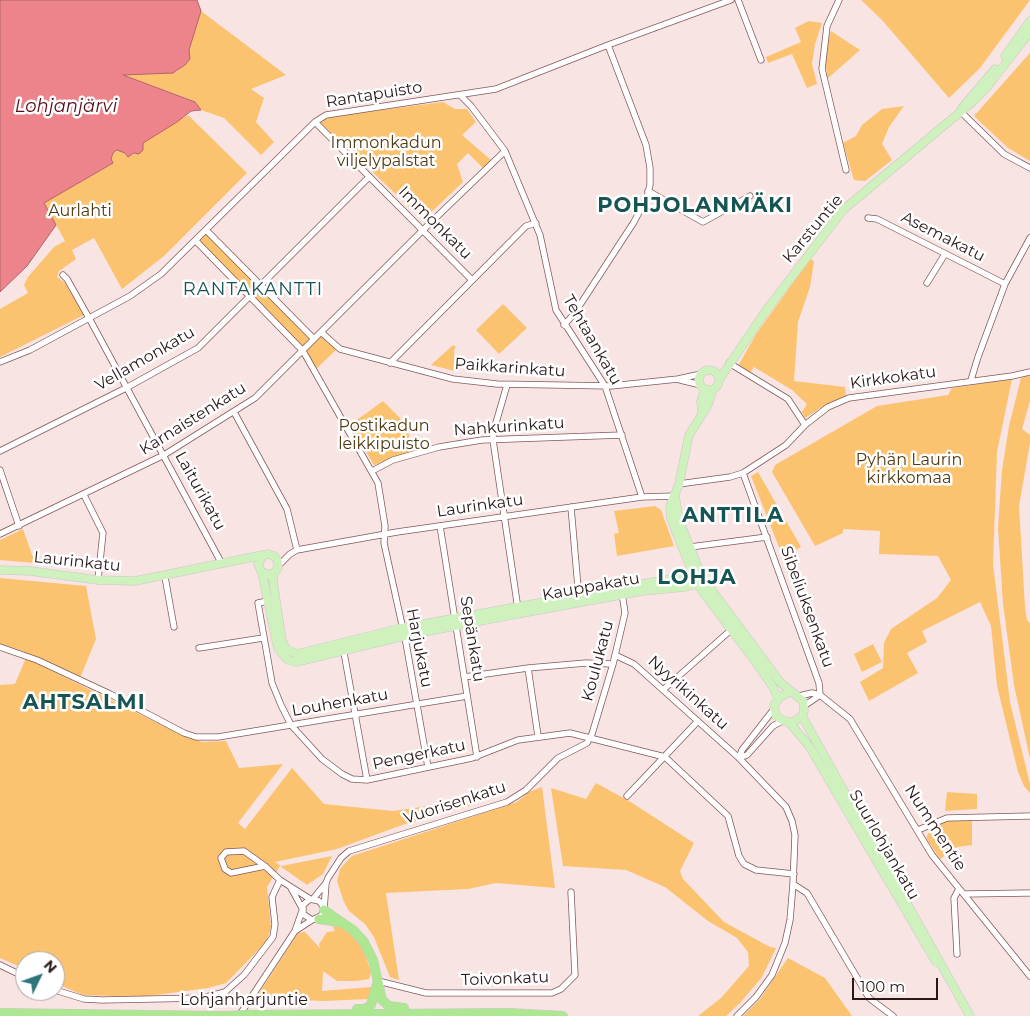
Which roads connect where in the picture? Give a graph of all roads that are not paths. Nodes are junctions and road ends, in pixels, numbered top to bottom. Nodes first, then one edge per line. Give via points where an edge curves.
1 (731, 0) edge
2 (738, 0) edge
3 (839, 0) edge
4 (1030, 21) edge
5 (1030, 32) edge
6 (608, 45) junction
7 (762, 60) dead end
8 (461, 96) junction
9 (960, 111) junction
10 (315, 122) junction
11 (505, 151) junction
12 (1030, 168) edge
13 (846, 170) dead end
14 (369, 177) junction
15 (648, 191) junction
16 (750, 196) dead end
17 (868, 218) dead end
18 (536, 223) junction
19 (423, 230) junction
20 (206, 231) junction
21 (1030, 238) edge
22 (196, 241) junction
23 (945, 254) junction
24 (62, 275) dead end
25 (471, 279) junction
26 (927, 283) dead end
27 (260, 284) junction
28 (1005, 284) junction
29 (249, 296) junction
30 (89, 318) junction
31 (564, 324) junction
32 (321, 332) junction
33 (314, 339) junction
34 (303, 351) junction
35 (0, 362) edge
36 (390, 362) junction
37 (729, 363) junction
38 (711, 370) junction
39 (1030, 372) edge
40 (701, 374) junction
41 (678, 379) junction
42 (719, 380) junction
43 (971, 380) junction
44 (507, 385) junction
45 (605, 386) junction
46 (706, 387) junction
47 (126, 388) junction
48 (234, 412) junction
49 (805, 425) junction
50 (622, 435) junction
51 (493, 440) junction
52 (0, 451) edge
53 (164, 455) junction
54 (0, 470) edge
55 (372, 471) junction
56 (743, 473) junction
57 (679, 484) junction
58 (84, 495) junction
59 (675, 496) junction
60 (642, 497) junction
61 (571, 507) junction
62 (504, 516) junction
63 (19, 526) junction
64 (440, 526) junction
65 (0, 534) edge
66 (386, 534) junction
67 (767, 537) junction
68 (690, 548) junction
69 (297, 550) junction
70 (290, 554) junction
71 (262, 556) junction
72 (274, 556) junction
73 (238, 561) junction
74 (222, 564) junction
75 (279, 565) junction
76 (0, 570) edge
77 (260, 570) junction
78 (274, 573) junction
79 (692, 575) junction
80 (165, 577) junction
81 (98, 580) junction
82 (699, 581) junction
83 (622, 593) junction
84 (579, 600) junction
85 (268, 601) junction
86 (518, 610) junction
87 (456, 622) junction
88 (174, 627) dead end
89 (402, 628) junction
90 (732, 629) junction
91 (404, 636) junction
92 (263, 638) junction
93 (0, 647) edge
94 (199, 648) dead end
95 (344, 648) junction
96 (615, 655) junction
97 (613, 664) junction
98 (528, 668) junction
99 (464, 677) junction
100 (666, 687) junction
101 (790, 692) junction
102 (820, 695) junction
103 (467, 696) junction
104 (799, 696) junction
105 (778, 698) junction
106 (416, 703) junction
107 (804, 706) junction
108 (774, 709) junction
109 (356, 714) junction
110 (802, 716) junction
111 (698, 721) junction
112 (786, 722) junction
113 (291, 725) junction
114 (538, 736) junction
115 (590, 739) junction
116 (477, 757) junction
117 (665, 757) junction
118 (739, 758) junction
119 (428, 768) junction
120 (367, 780) junction
121 (627, 796) dead end
122 (1030, 816) edge
123 (918, 830) junction
124 (264, 866) junction
125 (794, 874) junction
126 (280, 880) junction
127 (326, 883) junction
128 (793, 884) junction
129 (291, 888) junction
130 (959, 889) junction
131 (571, 892) dead end
132 (1030, 893) edge
133 (964, 894) junction
134 (312, 899) junction
135 (323, 908) junction
136 (302, 909) junction
137 (315, 920) junction
138 (340, 922) junction
139 (295, 931) junction
140 (957, 954) dead end
141 (0, 965) edge
142 (1023, 966) junction
143 (1030, 966) edge
144 (15, 972) edge
145 (1030, 976) edge
146 (378, 981) junction
147 (952, 984) junction
148 (65, 993) edge
149 (0, 1013) edge
150 (433, 1013) junction
151 (338, 1014) junction
152 (487, 1014) junction
153 (378, 1015) edge
154 (224, 1016) edge
155 (242, 1016) edge
156 (304, 1016) edge
157 (498, 1016) edge
158 (563, 1016) edge
159 (737, 1016) edge
160 (893, 1016) edge
161 (970, 1016) edge

1 - 6 street, Rantapuisto
2 - 7 street
3 - 13 street via 827,26 822,70
4 - 9 main road, Karstuntie
5 - 9 main road, Karstuntie via 987,87
6 - 8 street, Rantapuisto via 496,89
6 - 15 street via 646,145 650,168
8 - 10 street, Rantapuisto via 335,113
8 - 11 street, Tehtaankatu
9 - 12 street via 1004,154
9 - 37 main road, Karstuntie via 843,210 816,242
10 - 14 street, Immonkatu
10 - 20 street, Rantapuisto
11 - 18 street, Tehtaankatu
11 - 19 street, Karnaistenkatu
14 - 19 street, Immonkatu
14 - 27 street, Vellamonkatu
15 - 16 street via 703,222
15 - 31 street via 634,222 574,314
17 - 23 street, Asemakatu via 877,219
18 - 25 street via 526,226
18 - 31 street, Tehtaankatu via 553,303
19 - 25 street, Immonkatu
19 - 32 street, Karnaistenkatu
20 - 22 street, Rantapuisto
20 - 27 street
21 - 28 street
22 - 29 street, Harjukatu
22 - 30 street, Rantapuisto via 161,274 130,296
23 - 26 street
23 - 28 street, Asemakatu
24 - 30 street, Laiturikatu
25 - 36 street
27 - 29 street, Vellamonkatu
27 - 33 street
28 - 43 street
29 - 34 street, Harjukatu
29 - 47 street, Vellamonkatu via 198,348
30 - 35 street, Rantapuisto via 30,350
30 - 47 street, Laiturikatu
31 - 45 street, Tehtaankatu
32 - 33 street, Karnaistenkatu
32 - 36 street, Paikkarinkatu via 340,349
33 - 34 street, Karnaistenkatu
34 - 48 street, Karnaistenkatu via 255,398
34 - 55 street, Harjukatu
36 - 44 street, Paikkarinkatu via 453,379
37 - 38 main road
37 - 42 main road, Karstuntie
37 - 49 street via 788,399
38 - 40 main road
38 - 42 main road via 716,372
39 - 43 street, Kirkkokatu
40 - 41 street, Paikkarinkatu
40 - 46 main road
41 - 45 street, Paikkarinkatu
41 - 46 street, Paikkarinkatu
42 - 46 main road, Karstuntie
43 - 49 street, Kirkkokatu via 849,398 828,407
44 - 45 street, Paikkarinkatu
44 - 51 street
45 - 50 street, Tehtaankatu
46 - 57 main road via 701,401 702,413 687,441
47 - 52 street, Vellamonkatu
47 - 53 street, Laiturikatu
48 - 53 street, Karnaistenkatu
48 - 69 street via 287,509
49 - 56 street, Kirkkokatu via 786,445
50 - 51 street, Nahkurinkatu
50 - 60 street, Tehtaankatu
51 - 55 street, Nahkurinkatu via 439,447 393,460
51 - 62 street
53 - 58 street, Karnaistenkatu
53 - 74 street, Laiturikatu
54 - 63 street
55 - 66 street, Harjukatu via 378,483
56 - 57 street
56 - 67 street, Sibeliuksenkatu
57 - 59 main road
58 - 63 street, Karnaistenkatu
58 - 81 street via 102,532
59 - 60 street, Laurinkatu
59 - 68 main road
59 - 79 main road via 670,506 671,519
60 - 61 street, Laurinkatu
61 - 62 street, Laurinkatu
61 - 84 street
62 - 64 street, Laurinkatu
62 - 86 street
63 - 65 street, Karnaistenkatu
64 - 66 street, Laurinkatu
64 - 87 street, Sepänkatu
66 - 69 street, Laurinkatu
66 - 89 street, Harjukatu via 384,544
67 - 68 street
67 - 102 street, Sibeliuksenkatu via 819,683
68 - 82 main road
69 - 70 street, Laurinkatu
70 - 72 street, Laurinkatu
70 - 75 street, Laurinkatu
71 - 72 main road
71 - 73 main road, Laurinkatu
71 - 77 main road
72 - 75 main road
73 - 74 main road, Laurinkatu
73 - 77 main road, Laurinkatu
74 - 80 main road, Laurinkatu
75 - 78 main road
76 - 81 main road, Laurinkatu
77 - 78 main road via 268,575
77 - 85 main road, Kauppakatu
78 - 95 main road, Kauppakatu via 272,581 286,649 297,654
79 - 82 main road
79 - 83 main road, Kauppakatu
80 - 81 main road, Laurinkatu via 135,581
80 - 88 street
82 - 83 main road, Kauppakatu
82 - 90 main road
82 - 101 main road
83 - 84 main road, Kauppakatu
83 - 96 street, Koulukatu via 625,613
84 - 86 main road, Kauppakatu
85 - 92 street via 258,603
85 - 95 main road, Kauppakatu via 276,644 288,660 307,661
86 - 87 main road, Kauppakatu
87 - 89 main road, Kauppakatu
87 - 91 main road, Kauppakatu
87 - 99 street, Sepänkatu
89 - 91 street, Harjukatu
89 - 95 main road, Kauppakatu
90 - 100 street
90 - 105 main road
91 - 95 main road, Kauppakatu
91 - 106 street, Harjukatu
92 - 94 street
92 - 113 street via 272,683
93 - 113 street, Louhenkatu via 26,655 196,737 218,737
95 - 109 street
96 - 97 street, Koulukatu
96 - 100 street, Nyyrikinkatu via 628,659
97 - 98 street
97 - 115 street, Koulukatu
98 - 99 street
98 - 114 street
99 - 103 street, Sepänkatu
100 - 111 street, Nyyrikinkatu
101 - 104 main road
101 - 105 main road
102 - 104 street
102 - 107 street
102 - 123 street, Nummentie via 850,719
103 - 106 street, Louhenkatu
103 - 116 street, Sepänkatu
104 - 107 main road
105 - 108 main road
106 - 109 street, Louhenkatu
106 - 119 street, Harjukatu
107 - 110 main road
108 - 112 main road via 776,716
108 - 118 street
109 - 113 street, Louhenkatu
109 - 120 street
110 - 112 main road
110 - 147 main road, Suurlohjankatu
111 - 117 street
111 - 118 street, Nyyrikinkatu
112 - 118 street via 774,726 747,755
112 - 147 main road, Suurlohjankatu via 809,746 933,958
113 - 120 street via 333,768 352,779
114 - 115 street, Pengerkatu via 570,734
114 - 116 street, Pengerkatu via 518,740
115 - 117 street, Pengerkatu
115 - 127 street, Vuorisenkatu via 581,748 558,758 526,790 507,802 349,851 335,865
116 - 119 street, Pengerkatu
117 - 121 street
117 - 125 street via 728,816 744,864 756,870
118 - 125 street, Nyyrikinkatu via 786,807 795,835
119 - 120 street, Pengerkatu
122 - 123 street via 946,818
123 - 130 street, Nummentie via 932,855
124 - 124 street via 244,851 226,852 222,858 225,869 231,873
124 - 126 street
125 - 128 street, Nyyrikinkatu
126 - 129 street
126 - 148 street via 272,897 273,937 244,975 225,992 202,998 102,1000
127 - 134 street, Vuorisenkatu
127 - 135 street, Vuorisenkatu
128 - 159 street, Nyyrikinkatu via 790,920 779,961 765,986
128 - 160 street via 807,893 868,998
129 - 134 street
129 - 136 street
130 - 133 street, Nummentie
130 - 140 street via 954,898
131 - 146 street, Toivonkatu via 576,975 561,989 552,993 426,993
132 - 133 street
133 - 142 street, Nummentie
134 - 135 street via 319,901
134 - 136 street via 304,902
135 - 137 street
135 - 138 highway
136 - 137 street via 304,916
136 - 139 street
137 - 138 highway
137 - 139 street
138 - 146 highway via 364,942
139 - 155 street
141 - 144 street
142 - 143 street
142 - 145 street, Nummentie
146 - 150 highway via 382,1000 389,1006 423,1008
146 - 151 highway via 371,1005
147 - 161 main road, Suurlohjankatu
149 - 154 highway, Lohjanharjuntie
150 - 152 highway, Lohjanharjuntie
150 - 153 highway, Lohjanharjuntie
151 - 153 highway, Lohjanharjuntie
151 - 156 highway, Lohjanharjuntie
152 - 157 highway, Lohjanharjuntie
152 - 158 highway, Lohjanharjuntie
154 - 155 highway, Lohjanharjuntie, bridge
155 - 156 highway, Lohjanharjuntie

